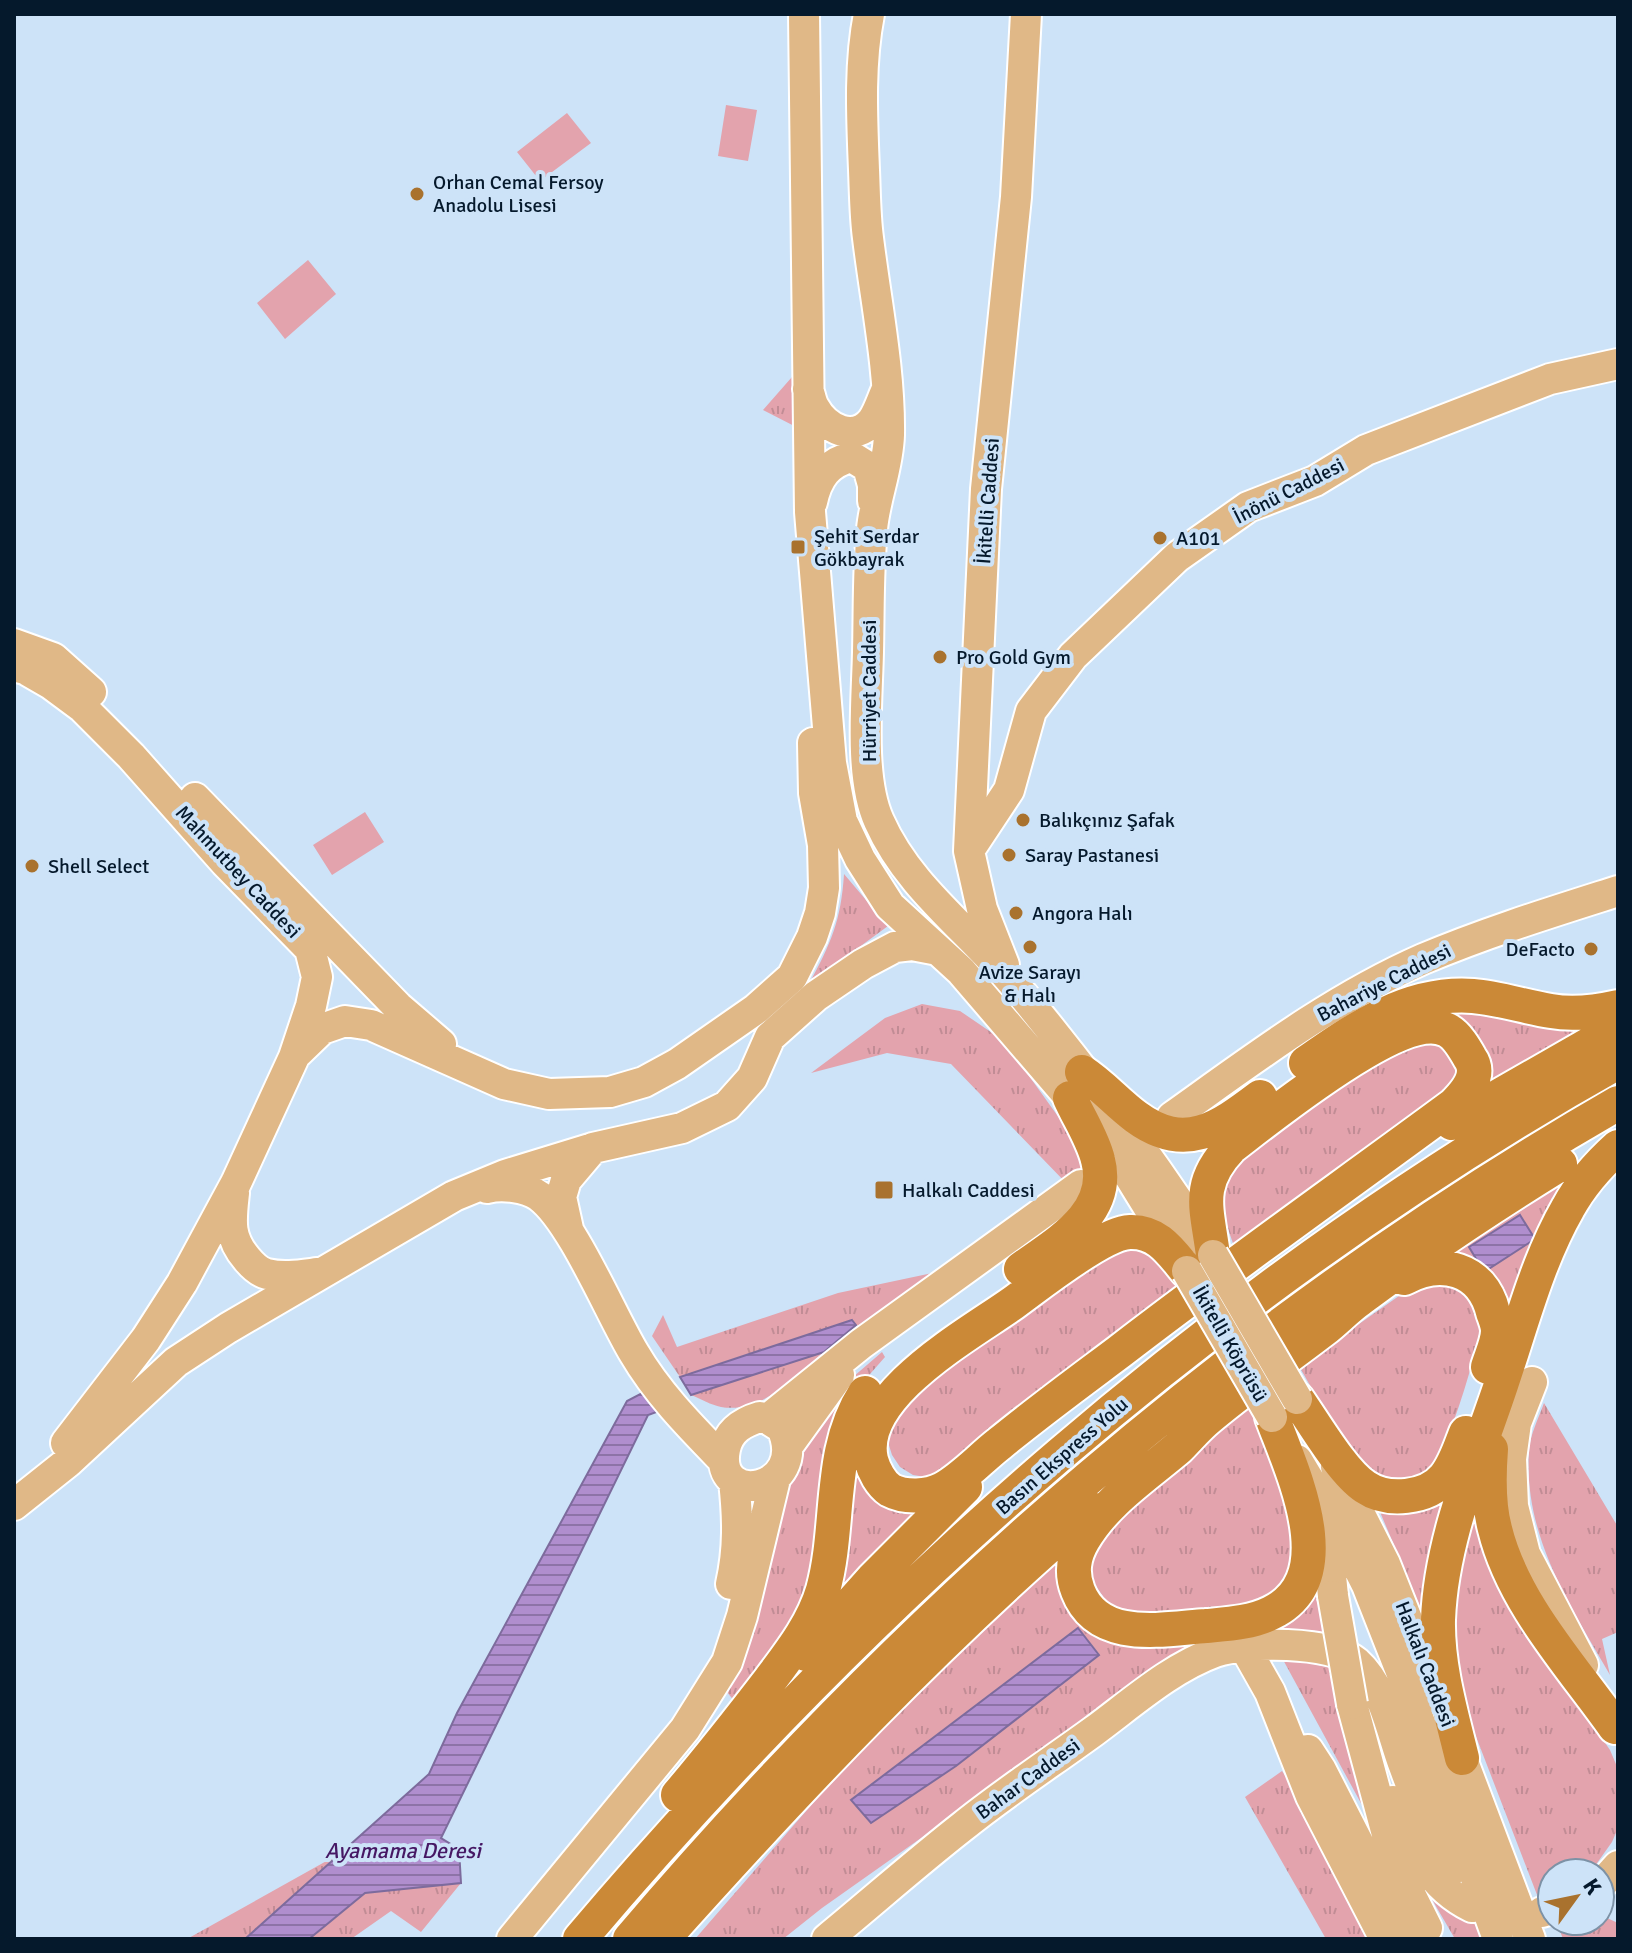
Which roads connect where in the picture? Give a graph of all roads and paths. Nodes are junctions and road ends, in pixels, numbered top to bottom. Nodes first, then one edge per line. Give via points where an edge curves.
1 (804, 14) edge
2 (869, 14) edge
3 (1026, 14) edge
4 (1618, 364) edge
5 (807, 383) junction
6 (886, 390) junction
7 (810, 512) junction
8 (872, 527) junction
9 (821, 618) junction
10 (14, 644) edge
11 (14, 666) edge
12 (969, 851) junction
13 (1618, 891) edge
14 (938, 950) junction
15 (1011, 981) junction
16 (1618, 1007) edge
17 (1618, 1028) edge
18 (294, 1057) junction
19 (1618, 1062) edge
20 (466, 1067) junction
21 (1076, 1085) junction
22 (1618, 1103) edge
23 (1172, 1117) dead end
24 (1618, 1127) edge
25 (1618, 1147) edge
26 (593, 1148) junction
27 (1372, 1166) junction
28 (236, 1183) junction
29 (1081, 1185) dead end
30 (454, 1196) junction
31 (569, 1235) junction
32 (1200, 1263) junction
33 (325, 1272) junction
34 (1326, 1328) junction
35 (861, 1344) junction
36 (1516, 1384) junction
37 (671, 1406) junction
38 (1285, 1408) junction
39 (1045, 1410) junction
40 (757, 1420) junction
41 (1206, 1420) junction
42 (787, 1447) junction
43 (729, 1471) junction
44 (1306, 1476) junction
45 (775, 1479) junction
46 (15, 1504) edge
47 (1244, 1646) junction
48 (1270, 1692) junction
49 (1352, 1704) junction
50 (1617, 1729) edge
51 (731, 1732) junction
52 (660, 1758) junction
53 (1462, 1758) junction
54 (1453, 1869) dead end
55 (1472, 1907) dead end
56 (1536, 1925) edge
57 (512, 1939) edge
58 (570, 1939) edge
59 (580, 1939) edge
60 (630, 1939) edge
61 (663, 1939) edge
62 (827, 1939) edge
63 (1385, 1939) edge
64 (1413, 1939) edge
65 (1433, 1939) edge
66 (1498, 1939) edge

1 - 5 main road
2 - 6 main road, Hürriyet Caddesi via 862,129 867,232
3 - 12 main road, İkitelli Caddesi via 1016,197 986,489
4 - 12 main road, İnönü Caddesi via 1550,379 1366,450 1315,481 1248,507 1177,557 1073,656 1031,711 1009,790
5 - 6 main road via 824,420 846,433 873,420
5 - 7 main road
6 - 8 main road, Hürriyet Caddesi via 889,437
7 - 8 main road via 822,475 839,459 852,457 868,467
7 - 9 main road
8 - 15 main road, Hürriyet Caddesi via 870,797 896,854
9 - 14 main road via 831,763 842,821 874,885
9 - 20 main road via 810,649 814,793 824,888 812,937 792,977 677,1064 610,1092 549,1094 504,1084
10 - 20 main road, Mahmutbey Caddesi via 53,658 88,689 398,1007
11 - 18 main road, Mahmutbey Caddesi via 82,707 310,949 317,977
12 - 15 main road, İkitelli Caddesi via 982,909
13 - 23 main road, Bahariye Caddesi via 1421,960 1343,1000
14 - 21 main road
14 - 26 main road via 895,947 816,996 770,1037 752,1078 727,1106 682,1128
15 - 21 main road, Hürriyet Caddesi
16 - 21 highway via 1577,1013 1472,996 1419,1000 1348,1033 1226,1122 1195,1135 1156,1129
17 - 27 highway
18 - 20 main road via 322,1029 345,1021 371,1025
18 - 28 main road, Mahmutbey Caddesi
19 - 59 highway, Basın Ekspress Yolu via 1367,1218 1260,1294 1116,1409 848,1650 688,1816
21 - 32 main road via 1130,1177
21 - 51 highway via 1098,1160 1098,1194 1089,1212 1070,1233 902,1356 863,1396 847,1429 827,1574 817,1606
22 - 60 highway, Basın Ekspress Yolu via 1422,1225 1292,1315 1066,1497 852,1697
24 - 34 highway via 1407,1265
25 - 36 highway via 1586,1180 1559,1223 1533,1288
26 - 30 main road
26 - 31 main road via 566,1180 561,1197
27 - 32 highway via 1468,1091 1474,1064 1446,1030 1414,1030 1351,1059 1231,1147 1206,1185
27 - 39 highway via 1242,1257
28 - 33 main road via 234,1242 249,1262 263,1273 285,1276
28 - 46 main road via 146,1339
29 - 35 main road
30 - 31 main road via 496,1185 526,1190 550,1207
30 - 33 main road
31 - 37 main road via 635,1355
32 - 38 main road, İkitelli Köprüsü, bridge
32 - 39 highway via 1145,1233 1128,1232 1100,1243 894,1392 873,1424 872,1466 889,1489 930,1495
33 - 46 main road via 176,1362
34 - 38 highway via 1429,1268 1447,1267 1479,1284 1491,1301 1498,1331 1459,1452 1444,1479 1423,1492 1380,1494 1365,1487
34 - 41 highway
35 - 40 main road
35 - 42 main road
36 - 50 highway via 1491,1439 1493,1517 1503,1554 1541,1623
36 - 53 highway via 1452,1536 1442,1579 1440,1660
37 - 40 main road via 713,1417
37 - 43 main road
38 - 41 highway via 1311,1553 1306,1574 1285,1604 1259,1618 1216,1625 1143,1630 1108,1625 1082,1601 1074,1581 1075,1554 1112,1504
38 - 44 main road, Halkalı Caddesi
38 - 53 main road, Halkalı Caddesi via 1358,1507
39 - 51 highway via 873,1579
40 - 42 main road via 782,1428
40 - 43 main road via 736,1428 726,1445
41 - 61 highway via 1119,1484 970,1619 818,1771
42 - 45 main road
43 - 45 main road via 752,1488
43 - 52 main road via 738,1519 737,1557 722,1624 708,1675
44 - 49 main road, bridge via 1324,1527
44 - 66 main road, Halkalı Caddesi via 1367,1585
45 - 52 main road via 727,1662
47 - 48 main road
47 - 54 main road, Bahar Caddesi via 1328,1650 1365,1670 1378,1691 1423,1816
47 - 62 main road, Bahar Caddesi via 1190,1663 1144,1695 964,1825
48 - 63 main road via 1311,1796
48 - 64 main road via 1321,1770
49 - 55 main road via 1405,1830 1431,1876
49 - 65 main road via 1395,1864
51 - 58 highway via 602,1885
52 - 57 main road
53 - 56 main road, Halkalı Caddesi

